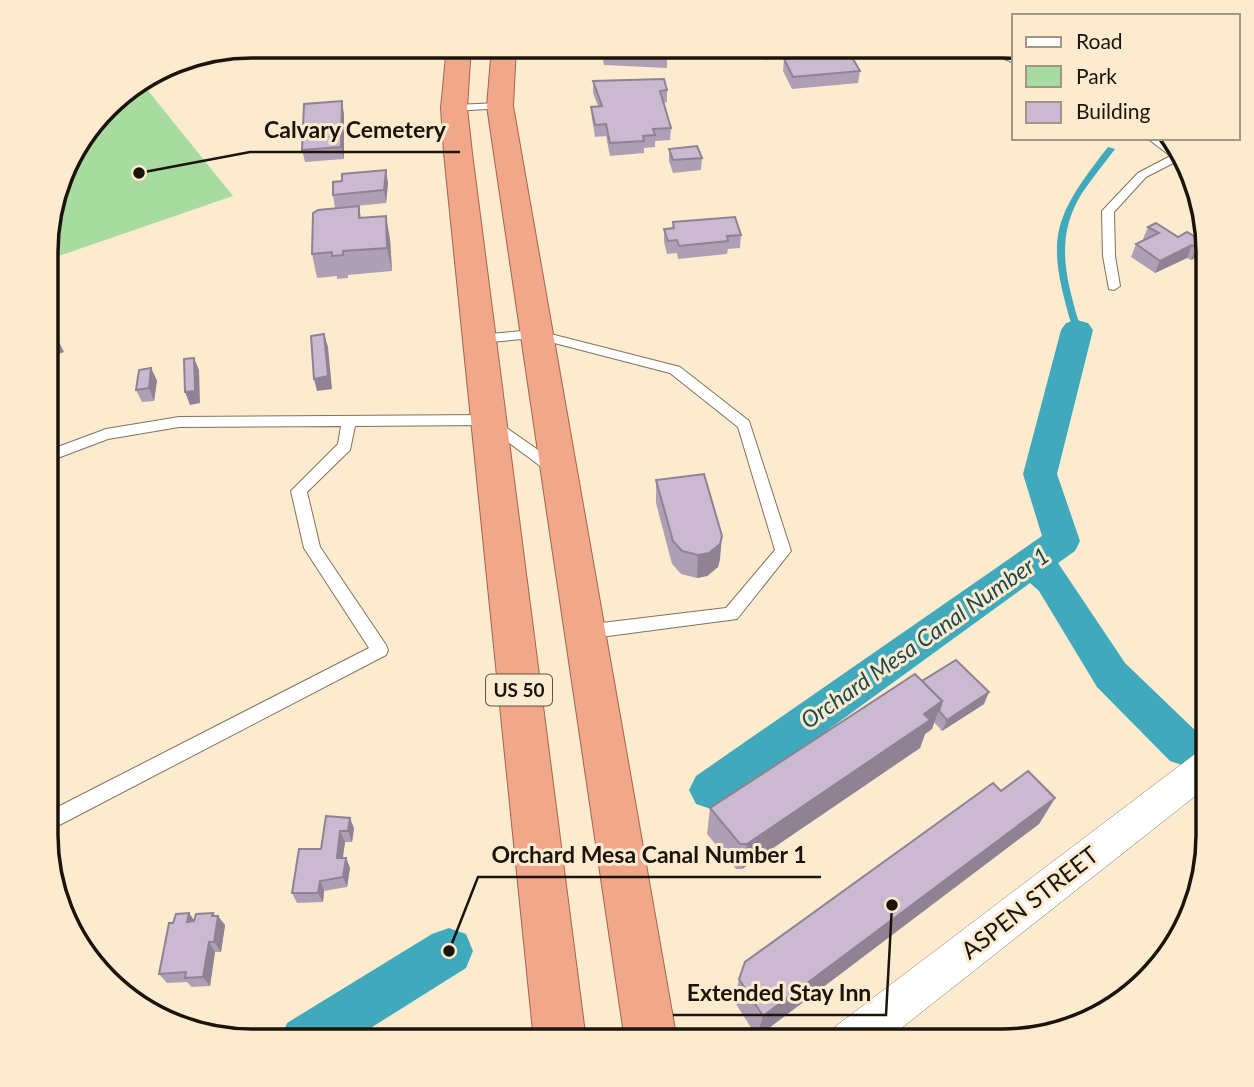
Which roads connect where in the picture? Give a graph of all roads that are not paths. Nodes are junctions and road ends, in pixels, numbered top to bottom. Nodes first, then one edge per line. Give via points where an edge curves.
1 (458, 58) edge
2 (502, 58) edge
3 (500, 106) junction
4 (454, 108) junction
5 (1172, 159) edge
6 (1114, 286) dead end
7 (535, 334) junction
8 (478, 339) junction
9 (488, 420) junction
10 (349, 421) junction
11 (58, 453) edge
12 (558, 471) junction
13 (585, 632) junction
14 (1196, 774) edge
15 (58, 816) edge
16 (559, 1029) edge
17 (649, 1029) edge
18 (867, 1029) edge

1 - 4 highway, US 50
2 - 3 highway
3 - 4 lane
3 - 7 highway
4 - 8 highway, US 50
5 - 6 lane via 1142,175 1108,212
7 - 8 lane
7 - 12 highway
7 - 13 lane via 675,370 744,425 783,551 731,614
8 - 9 highway, US 50
9 - 10 lane
9 - 12 lane
9 - 16 highway, US 50
10 - 11 lane via 179,422 106,434
10 - 15 lane via 345,446 299,491 312,548 380,650
12 - 13 highway
13 - 17 highway
14 - 18 street, ASPEN STREET

